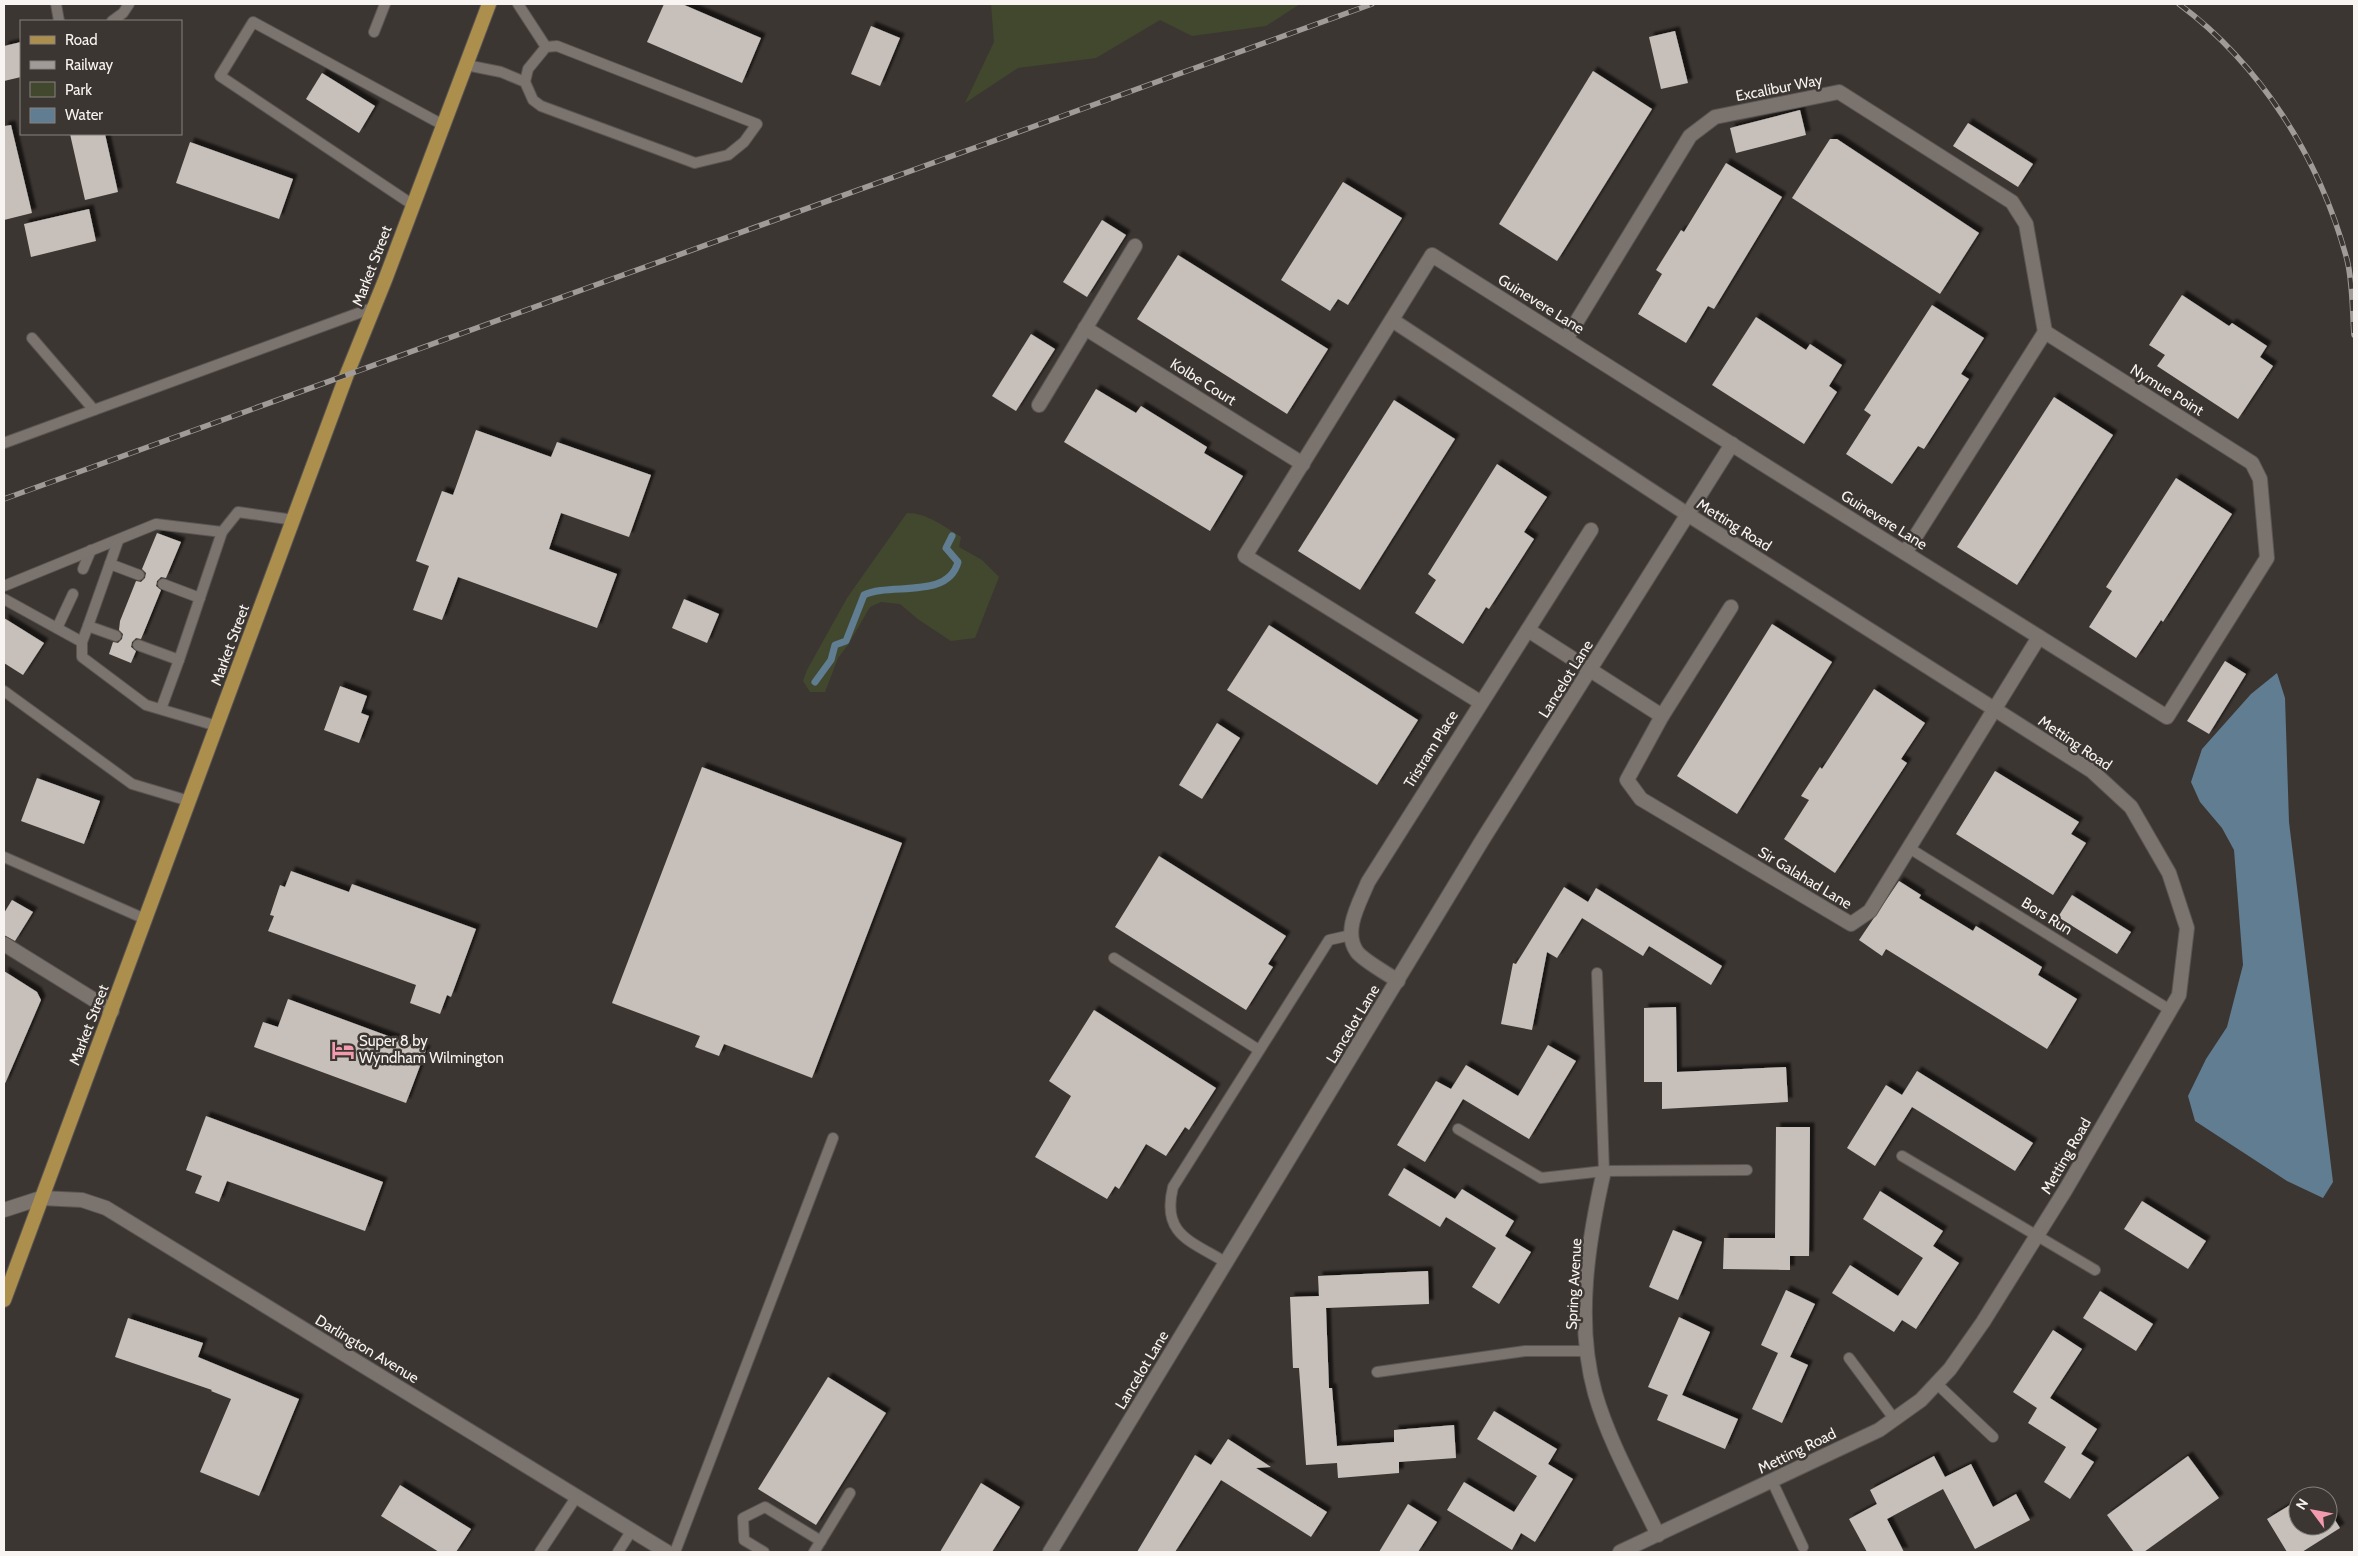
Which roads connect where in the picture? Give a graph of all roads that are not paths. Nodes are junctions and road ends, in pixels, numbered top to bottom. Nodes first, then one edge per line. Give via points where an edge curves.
1 (56, 4) edge
2 (129, 4) edge
3 (385, 4) edge
4 (489, 4) edge
5 (518, 4) edge
6 (59, 20) edge
7 (113, 20) edge
8 (374, 32) dead end
9 (546, 47) junction
10 (466, 65) junction
11 (524, 82) junction
12 (443, 125) junction
13 (413, 205) junction
14 (1135, 246) dead end
15 (374, 307) junction
16 (1392, 320) junction
17 (1085, 328) junction
18 (2045, 332) junction
19 (32, 338) dead end
20 (1566, 339) junction
21 (1038, 405) dead end
22 (94, 410) junction
23 (4, 443) edge
24 (1732, 444) junction
25 (1303, 464) junction
26 (1687, 514) junction
27 (294, 520) junction
28 (1590, 530) dead end
29 (222, 532) junction
30 (118, 541) junction
31 (92, 550) junction
32 (1905, 553) junction
33 (110, 564) junction
34 (83, 569) dead end
35 (139, 575) dead end
36 (163, 584) dead end
37 (4, 586) edge
38 (73, 594) dead end
39 (200, 598) junction
40 (4, 600) edge
41 (1731, 607) dead end
42 (88, 626) junction
43 (57, 628) junction
44 (1528, 630) junction
45 (116, 636) dead end
46 (2039, 637) junction
47 (82, 642) junction
48 (138, 645) dead end
49 (179, 660) junction
50 (1590, 670) junction
51 (4, 690) edge
52 (1480, 702) junction
53 (1993, 708) junction
54 (161, 709) junction
55 (1662, 716) junction
56 (2167, 717) joint
57 (217, 726) junction
58 (190, 801) junction
59 (1909, 848) junction
60 (4, 857) edge
61 (146, 919) junction
62 (1351, 935) junction
63 (4, 944) edge
64 (1114, 958) dead end
65 (1597, 973) dead end
66 (1398, 981) junction
67 (2170, 1010) junction
68 (112, 1011) junction
69 (1259, 1050) junction
70 (1458, 1129) dead end
71 (833, 1138) dead end
72 (1902, 1156) dead end
73 (1747, 1170) dead end
74 (1604, 1171) junction
75 (41, 1198) junction
76 (4, 1210) edge
77 (2037, 1235) junction
78 (1227, 1263) junction
79 (2095, 1270) dead end
80 (4, 1300) edge
81 (1588, 1351) junction
82 (1849, 1358) dead end
83 (1377, 1372) dead end
84 (1937, 1384) junction
85 (1895, 1420) junction
86 (1993, 1436) dead end
87 (1772, 1480) junction
88 (850, 1493) dead end
89 (577, 1496) junction
90 (632, 1530) junction
91 (1658, 1535) junction
92 (821, 1541) junction
93 (1803, 1547) dead end
94 (540, 1552) edge
95 (618, 1552) edge
96 (667, 1552) edge
97 (675, 1552) edge
98 (764, 1552) edge
99 (814, 1552) edge
100 (1050, 1552) edge
101 (1620, 1552) edge

1 - 6 lane
2 - 7 lane
3 - 8 lane
4 - 10 main road, Market Street
5 - 9 lane
9 - 11 lane via 528,69
9 - 11 lane via 557,46 757,124 744,142 728,155 695,163 541,106 533,100
10 - 11 lane via 501,72
10 - 12 main road, Market Street
12 - 13 main road, Market Street
12 - 13 lane via 253,22 220,76
13 - 15 main road, Market Street
14 - 17 street
15 - 22 lane
15 - 27 main road, Market Street
16 - 20 street, Guinevere Lane via 1432,255
16 - 25 street, Guinevere Lane
16 - 26 street, Metting Road
17 - 21 street
17 - 25 street, Kolbe Court
18 - 20 street, Excalibur Way via 2026,224 2012,202 1839,92 1715,117 1690,136
18 - 32 street
18 - 56 street, Nymue Point via 2252,463 2260,479 2267,558
19 - 22 lane
20 - 24 street, Guinevere Lane
22 - 23 lane
24 - 26 street, Lancelot Lane
24 - 32 street, Guinevere Lane
25 - 52 street, Guinevere Lane via 1245,556
26 - 50 street, Lancelot Lane
26 - 53 street, Metting Road
27 - 29 lane via 238,512
27 - 57 main road, Market Street
28 - 44 street, Tristram Place
29 - 30 lane via 156,524
29 - 39 lane
30 - 31 lane
30 - 33 lane
31 - 34 lane
31 - 37 lane
32 - 46 street, Guinevere Lane
33 - 35 lane
33 - 42 lane
36 - 39 lane
38 - 43 lane
39 - 49 lane
40 - 43 lane
41 - 55 street, Sir Galahad Lane
42 - 45 lane
42 - 47 lane
43 - 47 lane
44 - 50 street
44 - 52 street, Tristram Place
46 - 53 street, Sir Galahad Lane
46 - 56 street, Guinevere Lane
47 - 54 lane via 82,657 146,705
48 - 49 lane
49 - 54 lane
50 - 55 street
50 - 66 street, Lancelot Lane
51 - 58 lane via 132,784
52 - 62 street, Tristram Place via 1368,882 1354,917
53 - 59 street, Sir Galahad Lane
53 - 67 street, Metting Road via 2092,771 2131,807 2169,873 2187,928 2179,994
54 - 57 lane
55 - 59 street, Sir Galahad Lane via 1626,780 1641,799 1851,924 1870,911
57 - 58 main road, Market Street
58 - 61 main road, Market Street
59 - 67 lane, Bors Run
60 - 61 lane
61 - 68 main road, Market Street
62 - 66 street via 1357,952
62 - 69 lane via 1329,940
63 - 68 street
64 - 69 lane
65 - 74 lane
66 - 78 street, Lancelot Lane
67 - 77 street, Metting Road
68 - 75 main road, Market Street
69 - 78 lane via 1173,1187 1169,1203 1174,1228
70 - 74 lane via 1541,1178
71 - 97 lane
72 - 77 lane
73 - 74 lane
74 - 81 street, Spring Avenue via 1588,1264
75 - 76 street
75 - 80 main road, Market Street
75 - 89 street, Darlington Avenue via 82,1200 106,1208
77 - 79 lane
77 - 84 street, Metting Road via 1983,1322
78 - 100 street, Lancelot Lane
81 - 83 lane via 1525,1351
81 - 91 street, Spring Avenue via 1595,1394
82 - 85 lane
84 - 85 street, Metting Road
84 - 86 lane
85 - 87 street, Metting Road
87 - 91 street, Metting Road
87 - 93 lane
88 - 92 lane
89 - 90 street, Darlington Avenue
89 - 94 lane
90 - 95 lane
90 - 96 street, Darlington Avenue
91 - 101 street, Metting Road
92 - 98 lane via 765,1507 743,1518 744,1540
92 - 99 lane

